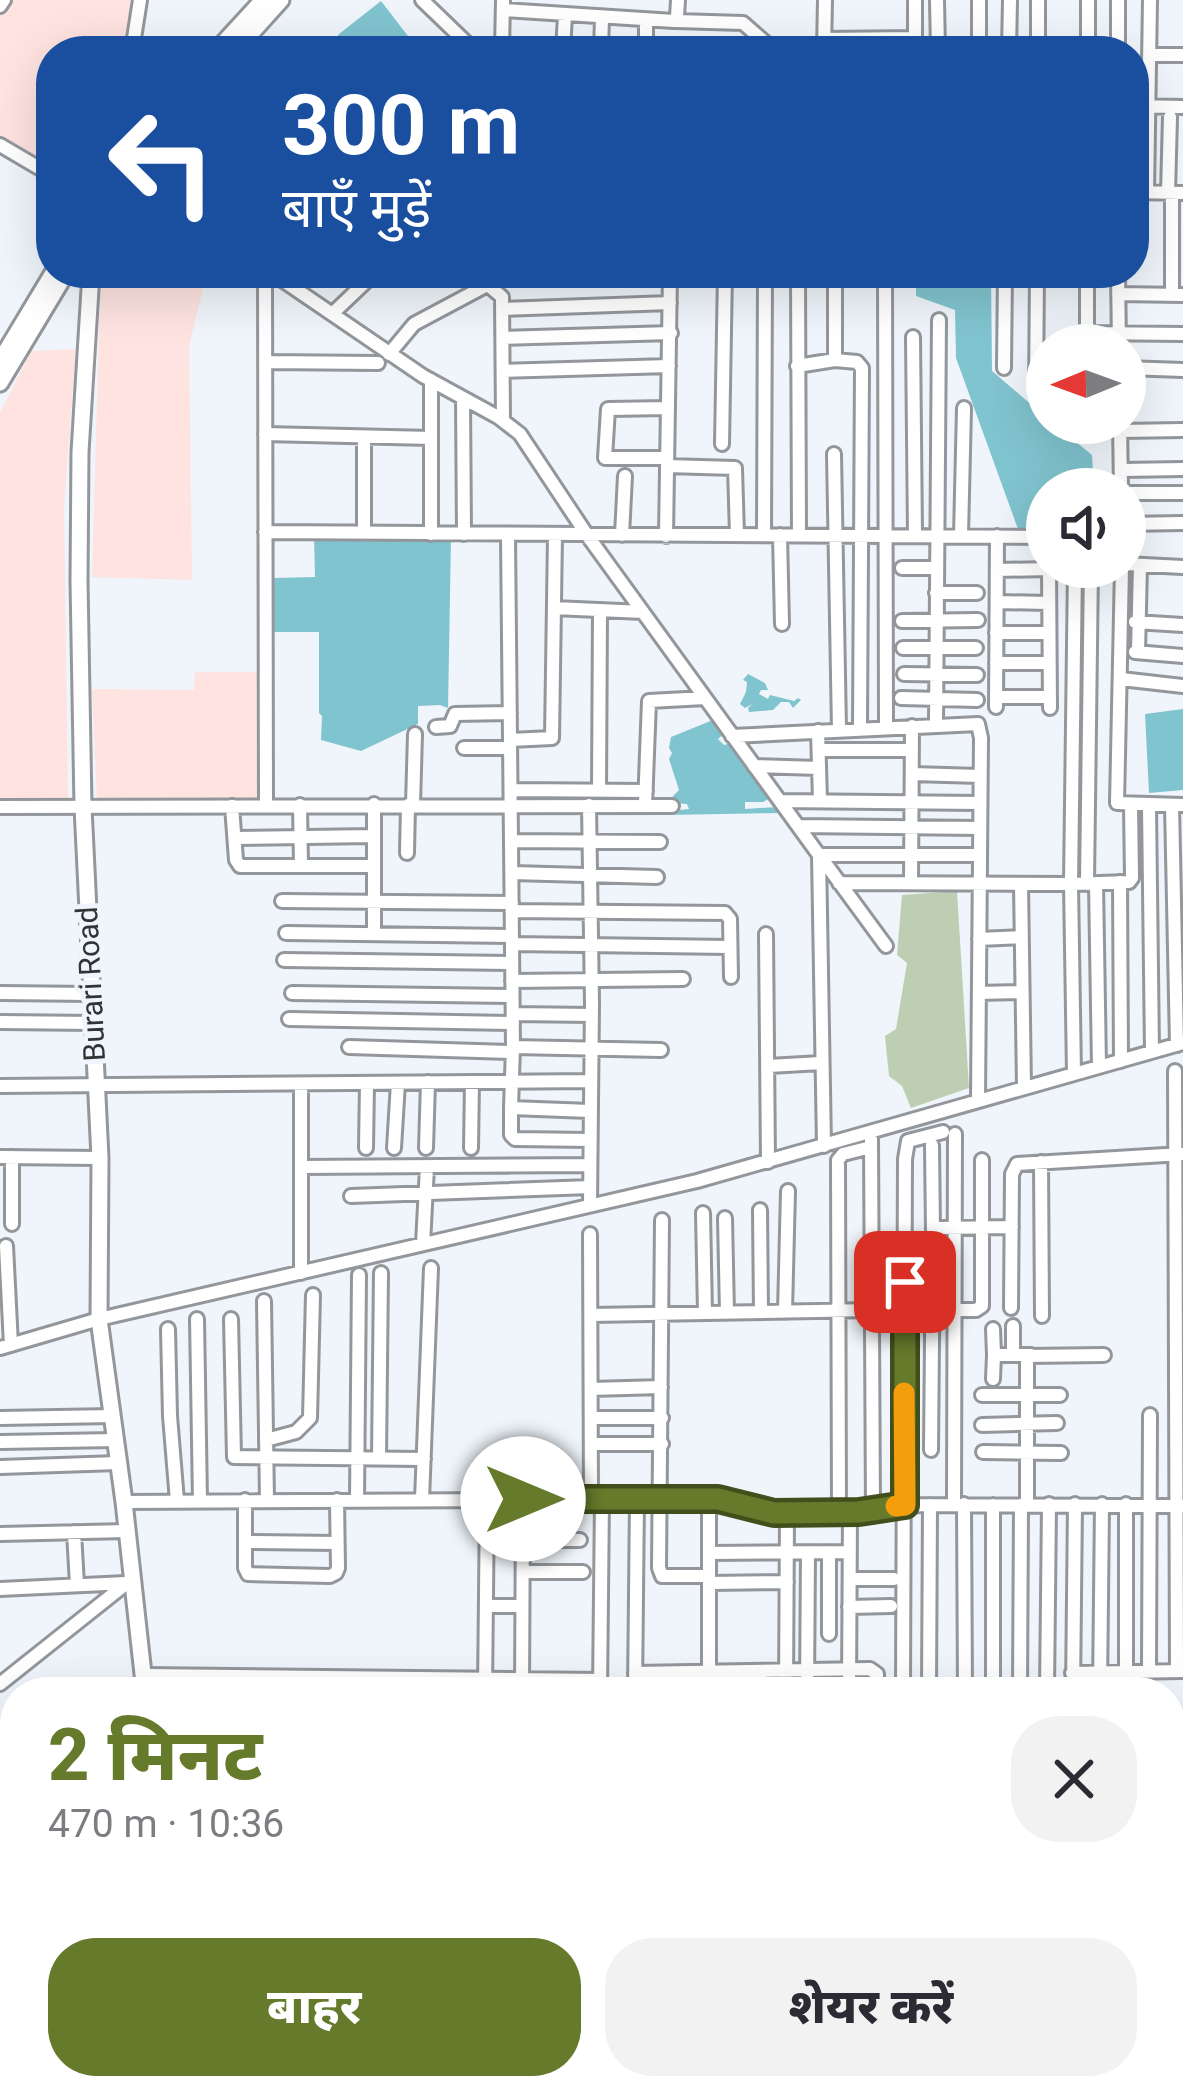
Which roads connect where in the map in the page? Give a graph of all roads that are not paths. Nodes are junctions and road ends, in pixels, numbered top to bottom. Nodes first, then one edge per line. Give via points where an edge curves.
1 (140, 0) edge
2 (281, 0) edge
3 (422, 0) edge
4 (678, 0) edge
5 (825, 0) edge
6 (915, 0) edge
7 (937, 0) edge
8 (979, 0) edge
9 (1010, 0) edge
10 (1038, 0) edge
11 (1088, 0) edge
12 (1118, 0) edge
13 (1150, 0) edge
14 (256, 2) edge
15 (503, 5) edge
16 (565, 15) junction
17 (602, 17) junction
18 (646, 20) junction
19 (676, 21) junction
20 (134, 36) edge
21 (228, 36) edge
22 (249, 36) edge
23 (459, 36) edge
24 (502, 36) edge
25 (564, 36) edge
26 (601, 36) edge
27 (646, 36) edge
28 (758, 36) edge
29 (824, 36) edge
30 (915, 36) edge
31 (938, 36) edge
32 (979, 36) edge
33 (1009, 36) edge
34 (1038, 36) edge
35 (1088, 36) edge
36 (1118, 36) edge
37 (1150, 55) junction
38 (1183, 55) edge
39 (1149, 61) edge
40 (1149, 106) edge
41 (1183, 107) edge
42 (1170, 117) dead end
43 (0, 145) edge
44 (36, 166) edge
45 (1174, 193) edge
46 (44, 288) edge
47 (57, 288) edge
48 (90, 288) edge
49 (267, 288) edge
50 (291, 288) edge
51 (359, 288) edge
52 (482, 288) edge
53 (493, 288) edge
54 (670, 288) edge
55 (725, 288) edge
56 (765, 288) edge
57 (798, 288) edge
58 (835, 288) edge
59 (885, 288) edge
60 (1005, 288) edge
61 (1037, 288) edge
62 (1088, 288) edge
63 (1118, 288) edge
64 (1118, 294) junction
65 (1178, 295) edge
66 (670, 303) junction
67 (503, 309) junction
68 (332, 314) junction
69 (939, 320) dead end
70 (1037, 324) edge
71 (1087, 324) edge
72 (1119, 324) edge
73 (671, 333) junction
74 (1183, 334) edge
75 (913, 337) dead end
76 (1146, 337) edge
77 (503, 338) junction
78 (384, 358) junction
79 (835, 360) junction
80 (0, 361) edge
81 (265, 362) junction
82 (669, 366) junction
83 (797, 366) junction
84 (1004, 368) dead end
85 (1146, 369) edge
86 (1183, 370) edge
87 (503, 371) junction
88 (431, 380) junction
89 (0, 383) edge
90 (463, 398) junction
91 (668, 408) junction
92 (964, 408) dead end
93 (503, 421) junction
94 (1146, 428) edge
95 (1183, 430) edge
96 (265, 434) junction
97 (364, 437) junction
98 (431, 438) junction
99 (722, 443) dead end
100 (834, 454) dead end
101 (667, 462) junction
102 (1183, 469) edge
103 (1146, 470) edge
104 (625, 476) dead end
105 (1146, 492) edge
106 (1183, 493) edge
107 (1183, 523) edge
108 (1146, 524) edge
109 (265, 532) junction
110 (364, 533) junction
111 (431, 534) junction
112 (464, 534) junction
113 (508, 535) junction
114 (555, 535) junction
115 (622, 535) junction
116 (764, 535) junction
117 (780, 535) junction
118 (799, 535) junction
119 (836, 535) junction
120 (861, 535) junction
121 (884, 535) junction
122 (915, 535) junction
123 (587, 536) junction
124 (666, 536) junction
125 (737, 536) junction
126 (936, 536) junction
127 (962, 536) junction
128 (997, 536) junction
129 (1026, 537) edge
130 (1146, 566) edge
131 (1183, 567) edge
132 (902, 568) dead end
133 (936, 568) junction
134 (1026, 569) edge
135 (997, 570) junction
136 (1049, 588) edge
137 (1075, 588) edge
138 (1091, 588) edge
139 (1126, 588) edge
140 (1133, 588) edge
141 (936, 593) junction
142 (976, 593) dead end
143 (997, 602) junction
144 (1049, 603) junction
145 (554, 608) junction
146 (600, 610) junction
147 (643, 613) junction
148 (978, 620) dead end
149 (902, 621) dead end
150 (936, 621) junction
151 (1122, 621) junction
152 (1139, 622) junction
153 (782, 624) dead end
154 (1183, 625) edge
155 (996, 632) junction
156 (1049, 633) junction
157 (904, 648) dead end
158 (936, 648) junction
159 (976, 648) dead end
160 (1121, 651) junction
161 (1138, 652) junction
162 (1183, 656) edge
163 (996, 663) junction
164 (1049, 663) junction
165 (904, 674) dead end
166 (936, 675) junction
167 (977, 675) dead end
168 (1121, 679) junction
169 (1183, 686) edge
170 (705, 698) junction
171 (901, 698) dead end
172 (936, 699) junction
173 (976, 700) dead end
174 (510, 713) junction
175 (936, 724) junction
176 (912, 726) junction
177 (886, 727) junction
178 (436, 728) dead end
179 (860, 729) junction
180 (838, 730) junction
181 (818, 731) junction
182 (416, 734) dead end
183 (732, 736) junction
184 (510, 744) junction
185 (464, 748) dead end
186 (819, 750) junction
187 (912, 750) junction
188 (754, 766) junction
189 (819, 768) junction
190 (912, 774) junction
191 (980, 776) junction
192 (599, 790) junction
193 (511, 798) junction
194 (646, 799) junction
195 (780, 801) junction
196 (820, 801) junction
197 (912, 802) junction
198 (980, 803) junction
199 (1072, 804) junction
200 (1088, 804) junction
201 (1124, 804) junction
202 (266, 805) junction
203 (300, 805) junction
204 (374, 805) junction
205 (410, 805) junction
206 (589, 805) junction
207 (1178, 805) edge
208 (232, 806) junction
209 (672, 806) dead end
210 (1149, 806) junction
211 (0, 807) edge
212 (83, 807) junction
213 (799, 826) junction
214 (912, 827) junction
215 (980, 828) junction
216 (374, 836) junction
217 (301, 837) junction
218 (235, 838) junction
219 (511, 841) junction
220 (590, 842) junction
221 (660, 842) dead end
222 (407, 853) dead end
223 (819, 855) junction
224 (912, 855) junction
225 (980, 855) junction
226 (301, 866) junction
227 (374, 866) junction
228 (512, 873) junction
229 (590, 877) junction
230 (657, 878) dead end
231 (1120, 882) junction
232 (839, 883) junction
233 (910, 883) junction
234 (1092, 883) junction
235 (980, 884) junction
236 (1021, 884) junction
237 (1071, 884) junction
238 (281, 901) dead end
239 (374, 901) junction
240 (512, 907) junction
241 (590, 912) junction
242 (374, 932) junction
243 (286, 933) dead end
244 (766, 934) dead end
245 (1022, 938) junction
246 (979, 939) junction
247 (512, 940) junction
248 (591, 944) junction
249 (886, 946) dead end
250 (730, 947) junction
251 (284, 960) dead end
252 (512, 963) junction
253 (731, 977) dead end
254 (591, 979) junction
255 (683, 979) dead end
256 (512, 989) junction
257 (1022, 992) junction
258 (0, 993) edge
259 (292, 993) dead end
260 (979, 993) junction
261 (92, 994) junction
262 (592, 1015) junction
263 (513, 1018) junction
264 (289, 1019) dead end
265 (0, 1022) edge
266 (93, 1023) junction
267 (1180, 1044) edge
268 (349, 1047) dead end
269 (513, 1049) junction
270 (592, 1049) junction
271 (661, 1050) dead end
272 (1151, 1052) junction
273 (1121, 1060) junction
274 (821, 1063) junction
275 (769, 1066) junction
276 (1100, 1066) junction
277 (1175, 1071) dead end
278 (1074, 1074) junction
279 (428, 1082) junction
280 (472, 1082) junction
281 (512, 1082) junction
282 (591, 1082) junction
283 (301, 1084) junction
284 (367, 1084) junction
285 (398, 1084) junction
286 (0, 1086) edge
287 (97, 1086) junction
288 (1024, 1088) junction
289 (978, 1100) junction
290 (511, 1108) junction
291 (590, 1111) junction
292 (590, 1140) junction
293 (871, 1140) junction
294 (932, 1145) dead end
295 (824, 1146) junction
296 (366, 1148) dead end
297 (394, 1148) dead end
298 (426, 1148) dead end
299 (471, 1148) dead end
300 (1180, 1154) edge
301 (6, 1157) edge
302 (100, 1158) junction
303 (982, 1160) dead end
304 (768, 1162) junction
305 (1041, 1162) junction
306 (590, 1166) junction
307 (427, 1167) junction
308 (301, 1168) junction
309 (590, 1187) junction
310 (788, 1191) dead end
311 (425, 1195) junction
312 (352, 1196) dead end
313 (590, 1205) junction
314 (760, 1210) dead end
315 (704, 1213) dead end
316 (725, 1218) dead end
317 (662, 1220) dead end
318 (13, 1224) dead end
319 (982, 1227) junction
320 (1012, 1227) junction
321 (955, 1228) junction
322 (933, 1232) junction
323 (590, 1234) dead end
324 (423, 1244) junction
325 (7, 1246) dead end
326 (431, 1268) dead end
327 (301, 1273) junction
328 (381, 1273) dead end
329 (359, 1275) dead end
330 (313, 1295) dead end
331 (264, 1301) dead end
332 (1011, 1308) dead end
333 (837, 1310) junction
334 (872, 1310) junction
335 (955, 1310) junction
336 (727, 1312) junction
337 (761, 1312) junction
338 (785, 1312) junction
339 (705, 1313) junction
340 (661, 1314) junction
341 (590, 1315) junction
342 (1042, 1316) dead end
343 (231, 1318) dead end
344 (197, 1319) dead end
345 (100, 1326) junction
346 (1013, 1326) dead end
347 (168, 1329) dead end
348 (993, 1329) dead end
349 (5, 1346) edge
350 (994, 1355) junction
351 (1013, 1355) junction
352 (1032, 1355) junction
353 (1104, 1355) dead end
354 (993, 1379) dead end
355 (662, 1387) junction
356 (591, 1389) junction
357 (982, 1395) dead end
358 (1025, 1395) junction
359 (1060, 1395) dead end
360 (1150, 1415) dead end
361 (112, 1416) junction
362 (0, 1418) edge
363 (591, 1418) junction
364 (662, 1418) junction
365 (1026, 1423) junction
366 (1057, 1424) dead end
367 (982, 1425) dead end
368 (116, 1440) junction
369 (266, 1440) junction
370 (0, 1442) edge
371 (591, 1444) junction
372 (662, 1444) junction
373 (931, 1450) dead end
374 (983, 1452) dead end
375 (1026, 1453) junction
376 (1060, 1453) dead end
377 (267, 1457) junction
378 (358, 1457) junction
379 (379, 1458) junction
380 (424, 1459) junction
381 (118, 1463) junction
382 (0, 1467) edge
383 (597, 1498) junction
384 (637, 1498) junction
385 (662, 1498) junction
386 (487, 1499) junction
387 (523, 1499) junction
388 (709, 1499) junction
389 (245, 1500) junction
390 (267, 1500) junction
391 (337, 1500) junction
392 (357, 1500) junction
393 (422, 1500) junction
394 (177, 1501) junction
395 (200, 1501) junction
396 (124, 1502) junction
397 (959, 1504) junction
398 (1024, 1504) junction
399 (1049, 1504) junction
400 (1075, 1504) junction
401 (1102, 1504) junction
402 (1126, 1504) junction
403 (902, 1505) junction
404 (929, 1505) junction
405 (993, 1505) junction
406 (1151, 1505) junction
407 (1180, 1506) edge
408 (873, 1510) junction
409 (844, 1512) junction
410 (787, 1513) junction
411 (127, 1531) junction
412 (74, 1532) junction
413 (0, 1534) edge
414 (523, 1540) junction
415 (580, 1540) dead end
416 (245, 1542) junction
417 (338, 1543) junction
418 (787, 1551) junction
419 (808, 1552) junction
420 (829, 1552) junction
421 (850, 1552) junction
422 (709, 1553) junction
423 (523, 1572) junction
424 (583, 1572) dead end
425 (850, 1579) junction
426 (894, 1579) dead end
427 (709, 1580) junction
428 (787, 1582) junction
429 (130, 1583) junction
430 (77, 1585) junction
431 (0, 1589) edge
432 (486, 1606) junction
433 (522, 1606) junction
434 (891, 1606) dead end
435 (849, 1607) junction
436 (829, 1634) dead end
437 (849, 1669) junction
438 (807, 1670) junction
439 (1149, 1670) junction
440 (709, 1671) junction
441 (760, 1671) junction
442 (786, 1671) junction
443 (1126, 1671) junction
444 (1180, 1671) edge
445 (1100, 1672) junction
446 (635, 1673) junction
447 (1072, 1673) junction
448 (9, 1677) edge
449 (143, 1677) edge
450 (485, 1677) edge
451 (522, 1677) edge
452 (600, 1677) edge
453 (635, 1677) edge
454 (709, 1677) edge
455 (760, 1677) edge
456 (786, 1677) edge
457 (807, 1677) edge
458 (849, 1677) edge
459 (876, 1677) edge
460 (903, 1677) edge
461 (929, 1677) edge
462 (965, 1677) edge
463 (993, 1677) edge
464 (1020, 1677) edge
465 (1047, 1677) edge
466 (1072, 1677) edge
467 (1100, 1677) edge
468 (1126, 1677) edge

1 - 20 street
2 - 22 main road
3 - 23 street
4 - 19 street
5 - 29 street
6 - 30 street
7 - 31 street
8 - 32 street
9 - 33 street
10 - 34 street
11 - 35 street
12 - 36 street
13 - 37 street
14 - 21 main road
15 - 16 street
15 - 24 street
16 - 17 street
16 - 25 street
17 - 18 street
17 - 26 street
18 - 19 street
18 - 27 street
19 - 28 street via 743,23
37 - 38 street
37 - 39 street
40 - 41 street
42 - 45 street
43 - 44 street
45 - 65 street
46 - 80 main road
47 - 89 main road
48 - 212 main road, Burari Road via 79,495
49 - 81 street
50 - 68 street
51 - 68 street
52 - 78 street via 414,324
53 - 67 street
54 - 66 street
55 - 99 street
56 - 116 street
57 - 83 street
58 - 79 street
59 - 121 street
60 - 84 street
61 - 70 street
62 - 71 street
63 - 64 street
64 - 65 street
64 - 72 street
66 - 67 street
66 - 73 street
67 - 77 street
68 - 78 street
69 - 126 street
73 - 77 street
73 - 82 street
74 - 76 street
75 - 122 street
77 - 87 street
78 - 81 street
78 - 88 street
79 - 83 street
79 - 120 street via 862,368
81 - 96 street
82 - 87 street
82 - 91 street
83 - 118 street
85 - 86 street
87 - 93 street
88 - 90 street
88 - 98 street
90 - 93 street
90 - 112 street
91 - 101 street
91 - 101 street via 608,410 605,458
92 - 127 street
93 - 123 street via 520,434
94 - 95 street
96 - 97 street
96 - 109 street
97 - 98 street
97 - 110 street
98 - 111 street
100 - 119 street
101 - 124 street
101 - 125 street via 735,468
102 - 103 street
104 - 115 street
105 - 106 street
107 - 108 street
109 - 110 street
109 - 202 street
110 - 111 street
111 - 112 street
112 - 113 street
113 - 114 street
113 - 174 street
114 - 123 street
114 - 145 street
115 - 123 street
115 - 124 street
116 - 117 street
116 - 125 street
117 - 118 street
117 - 153 street
118 - 119 street
119 - 120 street
119 - 180 street
120 - 121 street
120 - 179 street
121 - 122 street
121 - 177 street
122 - 126 street
123 - 147 street
124 - 125 street
126 - 127 street
126 - 133 street
127 - 128 street
128 - 129 street
128 - 135 street
130 - 131 street
132 - 133 street
133 - 141 street
134 - 135 street
135 - 143 street
136 - 144 street
137 - 199 street
138 - 200 street
139 - 151 street
140 - 152 street
141 - 142 street
141 - 150 street
143 - 144 street
143 - 155 street
144 - 156 street
145 - 146 street
145 - 184 street via 552,738
146 - 147 street
146 - 192 street
147 - 170 street
148 - 150 street
149 - 150 street
150 - 158 street
151 - 152 street
151 - 160 street
152 - 154 street
152 - 161 street
155 - 156 street
155 - 163 street
156 - 164 street
157 - 158 street
158 - 159 street
158 - 166 street
160 - 161 street
160 - 168 street
161 - 162 street
163 - 164 street
163 - 164 street via 996,702 1049,702
165 - 166 street
166 - 167 street
166 - 172 street
168 - 169 street
168 - 201 street
170 - 183 street
170 - 194 street via 649,701
171 - 172 street
172 - 173 street
172 - 175 street
174 - 178 street via 455,714 450,726
174 - 184 street
175 - 176 street
175 - 191 street via 977,724
176 - 177 street
176 - 187 street
177 - 179 street
179 - 180 street
180 - 181 street
181 - 183 street
181 - 186 street
182 - 205 street
183 - 188 street
184 - 185 street
184 - 193 street
186 - 187 street
186 - 189 street
187 - 190 street
188 - 189 street
188 - 195 street
189 - 196 street
190 - 191 street
190 - 197 street
191 - 198 street
192 - 193 street
192 - 194 street
193 - 205 street
193 - 206 street
193 - 219 street
194 - 206 street
194 - 209 street
195 - 196 street
195 - 213 street
196 - 197 street
197 - 198 street
197 - 214 street
198 - 215 street
199 - 200 street
199 - 237 street
200 - 201 street
200 - 234 street
201 - 210 street
201 - 231 street via 1132,878
202 - 203 street
202 - 208 street
203 - 204 street
203 - 217 street
204 - 205 street
204 - 216 street
205 - 222 street
206 - 220 street
207 - 210 street
207 - 267 street
208 - 212 street
208 - 218 street
210 - 272 street
211 - 212 street
212 - 261 main road, Burari Road
213 - 214 street
213 - 223 street
214 - 215 street
214 - 224 street
215 - 225 street
216 - 217 street
216 - 227 street
217 - 218 street
217 - 226 street
218 - 226 street via 240,866
219 - 220 street
219 - 228 street
220 - 221 street
220 - 229 street
223 - 224 street
223 - 232 street
223 - 274 street
224 - 225 street
224 - 233 street
225 - 235 street
226 - 227 street
227 - 239 street
228 - 229 street
228 - 240 street
229 - 230 street
229 - 241 street
231 - 234 street
231 - 273 street
232 - 233 street
232 - 249 street
233 - 235 street
234 - 237 street
234 - 276 street
235 - 236 street
235 - 246 street
236 - 237 street
236 - 245 street
237 - 278 street
238 - 239 street
239 - 240 street
239 - 242 street
240 - 241 street
240 - 247 street
241 - 248 street
241 - 250 street via 725,913
242 - 243 street
242 - 247 street
244 - 275 street
245 - 246 street
245 - 257 street
246 - 260 street
247 - 248 street
247 - 252 street
248 - 250 street
248 - 254 street
250 - 253 street
251 - 252 street
252 - 256 street
254 - 255 street
254 - 256 street
254 - 262 street
256 - 259 street
256 - 263 street
257 - 260 street
257 - 288 street
258 - 261 street
260 - 289 street
261 - 266 main road, Burari Road
262 - 263 street
262 - 270 street
263 - 264 street
263 - 269 street
265 - 266 street
266 - 287 main road, Burari Road
267 - 272 street
268 - 269 street
269 - 270 street
269 - 281 street
270 - 271 street
270 - 282 street
272 - 273 street
273 - 276 street
274 - 275 street
274 - 295 street
275 - 304 street
276 - 278 street
277 - 300 street
278 - 288 street
279 - 280 street
279 - 285 street
279 - 298 street
280 - 281 street
280 - 299 street
281 - 282 street
281 - 290 street
282 - 291 street
283 - 284 street
283 - 287 street
283 - 308 street
284 - 285 street
284 - 296 street
285 - 297 street
286 - 287 street
287 - 302 main road, Burari Road
288 - 289 street
289 - 293 street
290 - 291 street
290 - 292 street via 515,1138
291 - 292 street
292 - 306 street
293 - 295 street
293 - 333 street via 838,1160
293 - 334 street
294 - 322 street
295 - 304 street
300 - 305 street
300 - 407 street
301 - 302 street
301 - 318 street
302 - 345 main road, Burari Road
303 - 319 street
304 - 313 street
305 - 320 street via 1014,1167
305 - 342 street
306 - 307 street
306 - 309 street
307 - 308 street
307 - 311 street
308 - 327 street
309 - 311 street
309 - 313 street
310 - 338 street
311 - 312 street
311 - 324 street
313 - 324 street
314 - 337 street
315 - 339 street
316 - 336 street
317 - 340 street
319 - 320 street
319 - 321 street
319 - 335 street via 982,1306
320 - 332 street
321 - 322 street
321 - 335 street
321 - 403 street via 949,1133 912,1139
322 - 373 street
323 - 341 street
324 - 327 street
325 - 349 street
326 - 380 street
327 - 345 street
328 - 379 street
329 - 378 street
330 - 369 street via 312,1412 296,1432
331 - 369 street
333 - 334 street
333 - 338 street
333 - 409 street
334 - 408 street
335 - 397 street
336 - 337 street
336 - 339 street
337 - 338 street
339 - 340 street
340 - 341 street
340 - 355 street
341 - 356 street
343 - 377 street via 232,1453
344 - 395 street
345 - 349 street
345 - 361 main road, Burari Road
346 - 351 street
347 - 394 street
348 - 350 street
350 - 351 street
350 - 354 street
351 - 352 street
352 - 353 street
352 - 358 street
355 - 356 street
355 - 364 street
356 - 363 street
357 - 358 street
358 - 359 street
358 - 365 street
360 - 406 street
361 - 362 street
361 - 368 main road, Burari Road
363 - 364 street
363 - 371 street
364 - 372 street
365 - 366 street
365 - 367 street
365 - 375 street
368 - 370 street
368 - 381 main road, Burari Road
369 - 377 street
371 - 372 street
371 - 383 street
372 - 385 street
374 - 375 street
375 - 376 street
375 - 398 street
377 - 378 street
377 - 390 street
378 - 379 street
378 - 392 street
379 - 380 street
380 - 393 street
381 - 382 street
381 - 396 main road, Burari Road
383 - 384 street
383 - 387 street
383 - 452 street
384 - 385 street
384 - 446 street
385 - 388 street
385 - 427 street via 660,1572
386 - 387 street
386 - 393 street
386 - 432 street
387 - 414 street
388 - 410 street
388 - 422 street
389 - 390 street
389 - 395 street
389 - 416 street
390 - 391 street
391 - 392 street
391 - 417 street
392 - 393 street
394 - 395 street
394 - 396 street
396 - 411 main road, Burari Road
397 - 404 street
397 - 405 street
397 - 462 street
398 - 399 street
398 - 405 street
398 - 464 street
399 - 400 street
399 - 465 street
400 - 401 street
400 - 447 street
401 - 402 street
401 - 445 street
402 - 406 street
402 - 443 street
403 - 404 street
403 - 408 street
403 - 460 street
404 - 461 street
405 - 463 street
406 - 407 street
406 - 439 street
407 - 444 street
408 - 409 street
409 - 410 street
409 - 421 street
410 - 418 street
411 - 412 street
411 - 429 main road, Burari Road
412 - 413 street
412 - 430 street
414 - 415 street
414 - 423 street
416 - 417 street
416 - 417 street via 245,1572 252,1575 334,1575
418 - 419 street
418 - 422 street
418 - 428 street
419 - 420 street
419 - 438 street
420 - 421 street
420 - 436 street
421 - 425 street
422 - 427 street
423 - 424 street
423 - 433 street
425 - 426 street
425 - 435 street
427 - 428 street
427 - 440 street
428 - 442 street
429 - 430 street
429 - 448 street
429 - 449 main road, Burari Road
430 - 431 street
432 - 433 street
432 - 450 street
433 - 451 street
434 - 435 street
435 - 437 street
437 - 438 street
437 - 458 street
437 - 459 street
438 - 442 street
438 - 457 street
439 - 443 street
439 - 444 street
440 - 441 street
440 - 446 street
440 - 454 street
441 - 442 street
441 - 455 street
442 - 456 street
443 - 445 street
443 - 468 street
445 - 447 street
445 - 467 street
446 - 453 street
447 - 466 street

